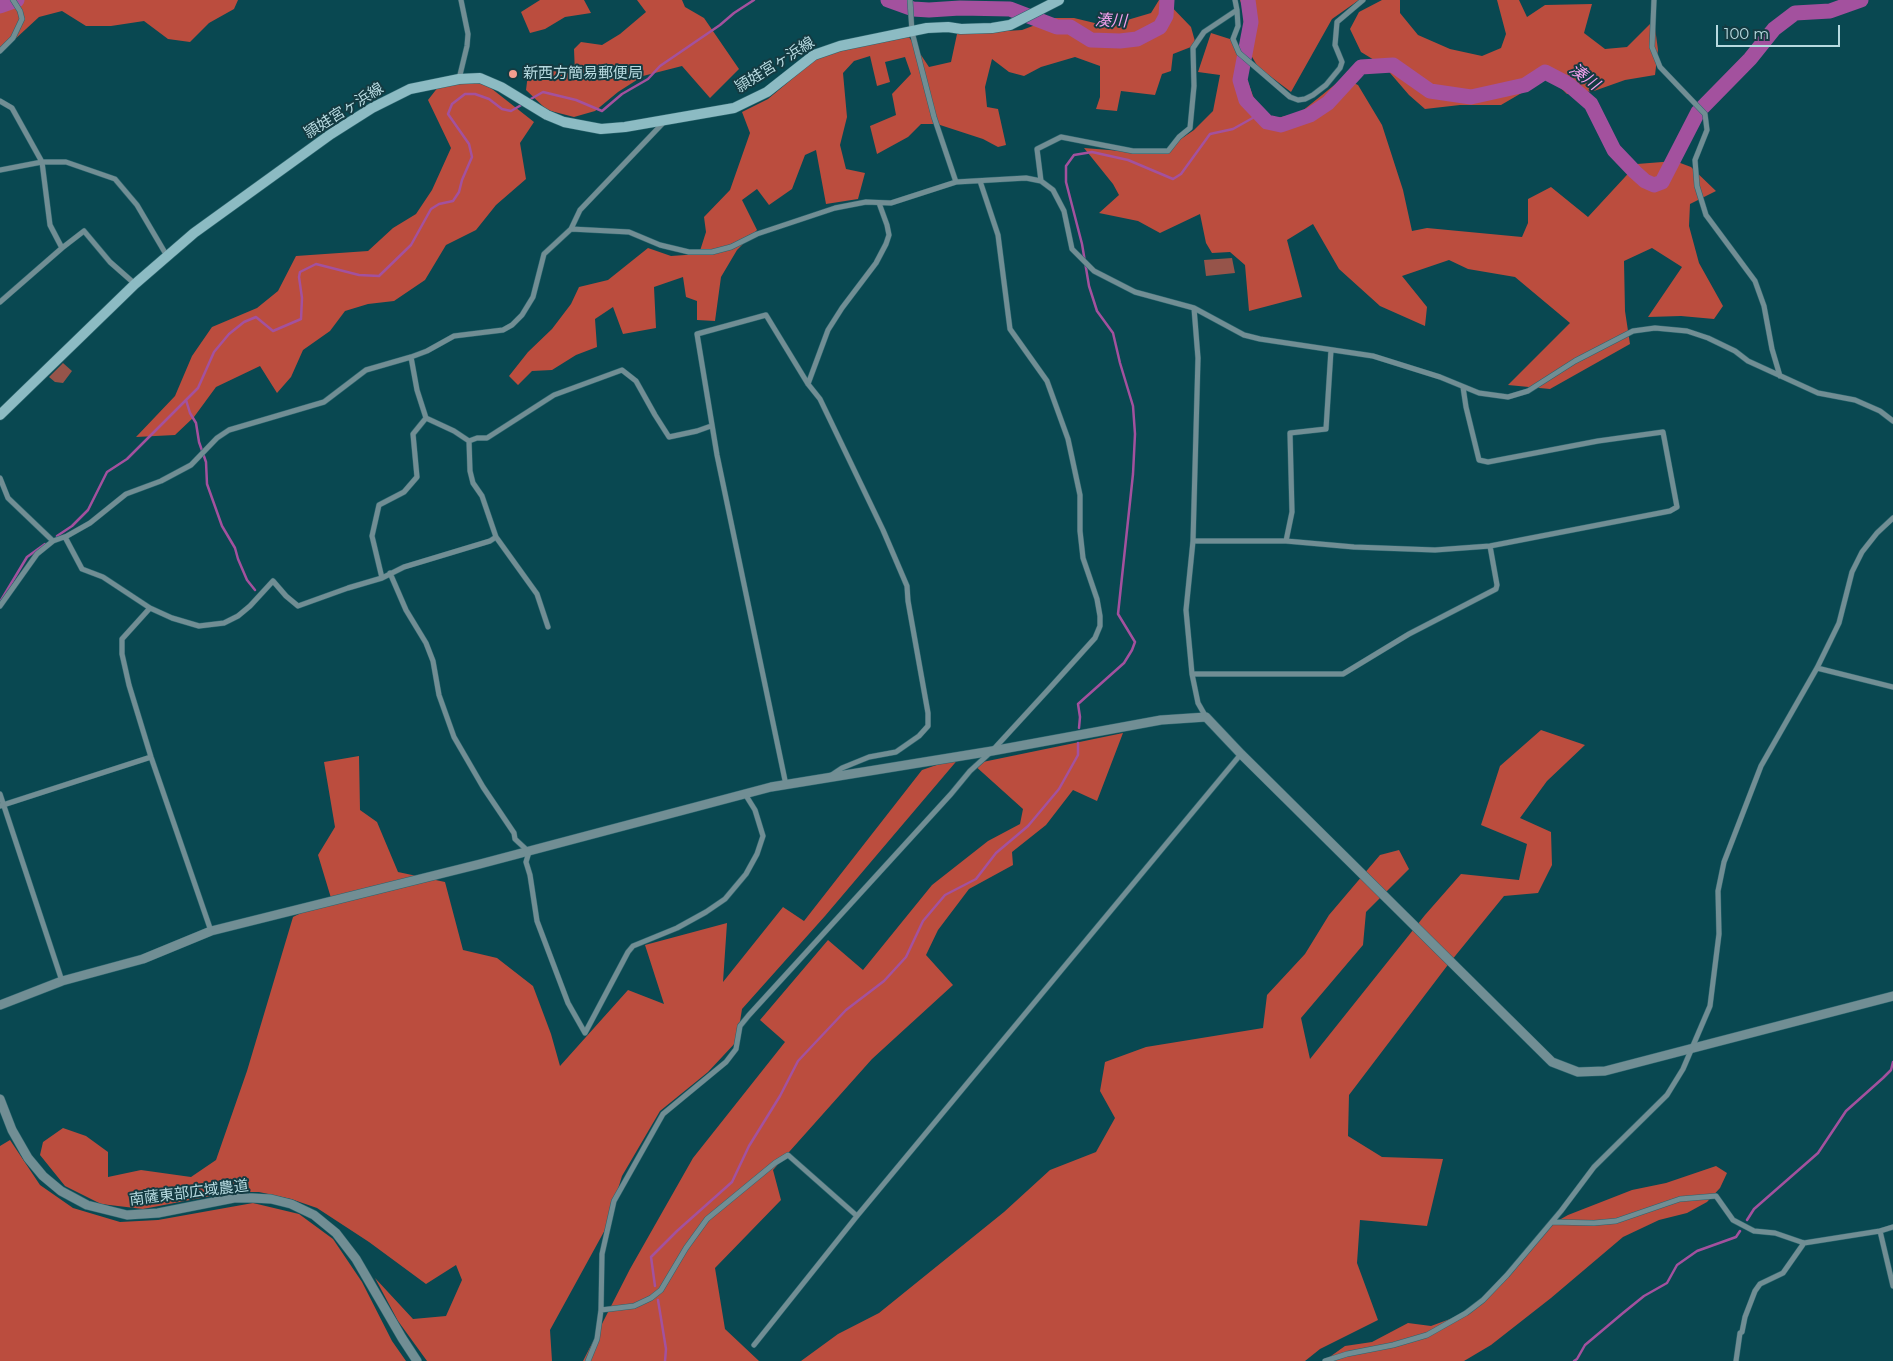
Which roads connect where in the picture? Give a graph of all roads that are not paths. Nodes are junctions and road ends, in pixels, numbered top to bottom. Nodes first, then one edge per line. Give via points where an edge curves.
1 (13, 0) edge
2 (461, 0) edge
3 (910, 0) edge
4 (1059, 0) edge
5 (1234, 0) edge
6 (1363, 0) edge
7 (1654, 0) edge
8 (1237, 10) junction
9 (912, 32) junction
10 (0, 51) edge
11 (459, 79) junction
12 (0, 101) edge
13 (664, 121) junction
14 (42, 162) junction
15 (0, 170) edge
16 (980, 180) junction
17 (1041, 181) junction
18 (956, 182) junction
19 (879, 203) junction
20 (571, 229) junction
21 (62, 248) junction
22 (166, 256) junction
23 (135, 284) junction
24 (0, 302) edge
25 (1194, 308) junction
26 (1331, 350) junction
27 (411, 357) junction
28 (1780, 376) junction
29 (808, 384) junction
30 (1463, 387) junction
31 (0, 415) edge
32 (426, 418) junction
33 (1893, 421) edge
34 (712, 426) junction
35 (470, 441) junction
36 (0, 478) edge
37 (1893, 518) edge
38 (65, 537) junction
39 (496, 537) junction
40 (53, 541) junction
41 (1194, 541) junction
42 (1286, 541) junction
43 (1490, 546) junction
44 (390, 573) junction
45 (382, 578) junction
46 (0, 606) edge
47 (150, 608) junction
48 (548, 627) dead end
49 (1817, 668) junction
50 (1192, 674) junction
51 (1893, 687) edge
52 (1206, 717) junction
53 (992, 752) junction
54 (1241, 754) junction
55 (150, 757) junction
56 (828, 778) junction
57 (786, 785) junction
58 (0, 794) edge
59 (745, 794) junction
60 (2, 805) edge
61 (529, 852) junction
62 (211, 931) junction
63 (62, 981) junction
64 (1893, 996) edge
65 (0, 1005) edge
66 (1693, 1049) junction
67 (0, 1099) edge
68 (857, 1216) junction
69 (1552, 1222) junction
70 (1893, 1227) edge
71 (1880, 1231) junction
72 (1804, 1242) junction
73 (1893, 1286) edge
74 (601, 1310) junction
75 (754, 1345) dead end
76 (417, 1361) edge
77 (588, 1361) edge
78 (1325, 1361) edge
79 (1736, 1361) edge

1 - 10 street via 22,19 12,38
2 - 11 street via 468,34
3 - 9 street
4 - 9 main road, 頴娃宮ヶ浜線 via 1010,24 992,28 927,28
5 - 8 street
6 - 8 street via 1337,22 1335,45 1342,62 1340,68 1313,95 1298,100 1290,97 1239,53 1233,39 1238,26
7 - 28 street via 1652,47 1660,66 1705,114 1707,130 1695,160 1706,215 1755,281
8 - 17 street via 1204,32 1192,48 1194,86 1190,128 1168,151 1133,151 1061,137 1037,149
9 - 13 main road, 頴娃宮ヶ浜線 via 840,46 814,55 767,92 734,108
9 - 18 street via 934,117
11 - 13 main road, 頴娃宮ヶ浜線 via 480,78 564,122 601,129
11 - 22 main road, 頴娃宮ヶ浜線 via 410,89 372,108 246,194
12 - 14 street via 12,108
13 - 20 street via 580,210
14 - 15 street
14 - 21 street via 50,225
14 - 22 street via 66,162 114,179 137,205
16 - 17 street via 1026,178
16 - 18 street
16 - 53 street via 998,235 1010,329 1047,381 1068,439 1080,495 1083,558 1100,616 1095,638
17 - 25 street via 1053,190 1059,200 1072,248 1094,271 1135,292
18 - 19 street via 891,203
19 - 20 street via 835,208 712,252 688,252 629,232
19 - 29 street via 889,234 886,244 828,330
20 - 27 street via 544,254 533,297 512,325 503,330 454,336
21 - 23 street via 84,231 110,262
21 - 24 street
22 - 23 main road, 頴娃宮ヶ浜線
23 - 31 main road, 頴娃宮ヶ浜線
25 - 26 street via 1244,335
25 - 41 street via 1198,358
26 - 30 street via 1373,356
26 - 42 street via 1326,429 1290,434 1292,512
27 - 32 street
27 - 38 street via 366,370 324,402 229,430 191,465 126,494 90,523
28 - 30 street via 1708,338 1687,331 1655,328 1633,331 1575,361 1528,391 1508,398
28 - 33 street via 1818,393 1855,400
29 - 34 street via 766,315 697,334
29 - 56 street via 820,398 907,586 928,714 928,726 896,752 869,757 835,771
30 - 43 street via 1479,460 1488,462 1663,432 1676,507
32 - 35 street
32 - 45 street via 413,434 417,477 404,492 379,505 372,536
34 - 35 street via 669,436 636,381 622,370 554,395 487,438
34 - 57 street
35 - 39 street via 472,477
36 - 40 street via 8,498
37 - 49 street via 1862,552 1852,572 1839,623
38 - 40 street
38 - 47 street via 82,569 103,577
39 - 44 street
39 - 48 street via 537,594
40 - 46 street via 37,554
41 - 42 street
41 - 50 street via 1186,610
42 - 43 street via 1435,550
43 - 50 street via 1496,589 1409,634 1343,674
44 - 45 street
44 - 61 street via 433,660 454,737 515,839
45 - 47 street via 298,606 273,581 250,606 224,623 195,625
47 - 55 street via 122,639 122,654
49 - 51 street
49 - 66 street via 1760,766 1724,862 1718,891 1719,934 1710,1006
50 - 52 street via 1198,703
52 - 53 street via 1161,720
52 - 54 street
53 - 56 street
53 - 74 street via 970,771 749,1015 740,1026 736,1049 726,1062 663,1114 614,1201 602,1254
54 - 66 street via 1552,1062 1578,1072 1605,1071
54 - 68 street
55 - 60 street
55 - 62 street
56 - 57 street
57 - 59 street
58 - 60 street
59 - 61 street
59 - 61 street via 763,836 758,854 746,874 726,899 706,912 633,946 585,1034 568,1003 537,921 526,862
60 - 63 street
61 - 62 street
62 - 63 street via 143,959
63 - 65 street
64 - 66 street
66 - 69 street via 1667,1094 1594,1167
67 - 76 street, 南薩東部広域農道 via 12,1130 33,1164 61,1191 87,1206 127,1215 252,1198 291,1204 314,1215 336,1233 356,1259
68 - 74 street via 788,1155 775,1162 707,1219 661,1290 634,1306
68 - 75 street
69 - 72 street via 1616,1221 1680,1199 1716,1196 1733,1220 1754,1231 1775,1233
69 - 78 street via 1507,1275 1466,1313 1427,1335
70 - 71 street
71 - 72 street
71 - 73 street
72 - 79 street via 1783,1274 1760,1284 1755,1292 1740,1333
74 - 77 street via 597,1339

